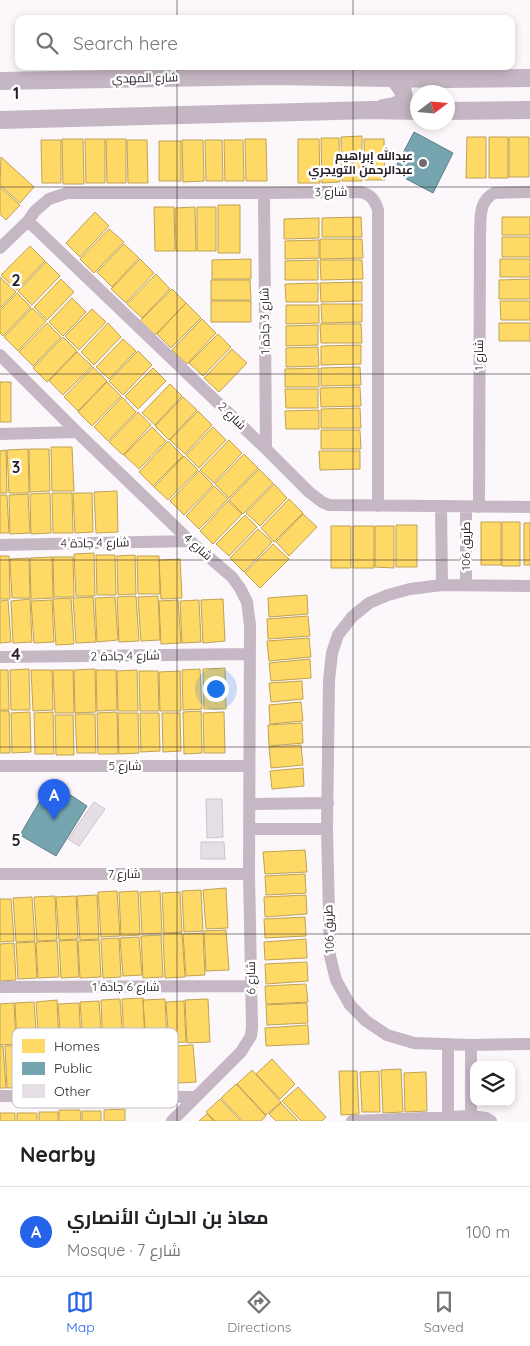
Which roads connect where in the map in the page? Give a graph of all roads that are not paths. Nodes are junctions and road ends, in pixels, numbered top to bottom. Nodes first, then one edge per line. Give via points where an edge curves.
1 (392, 77) junction
2 (530, 78) edge
3 (448, 79) junction
4 (0, 81) edge
5 (428, 85) edge
6 (370, 110) junction
7 (530, 110) edge
8 (410, 111) edge
9 (455, 111) edge
10 (0, 120) edge
11 (530, 192) edge
12 (264, 193) junction
13 (28, 222) junction
14 (0, 248) edge
15 (0, 355) edge
16 (77, 432) junction
17 (0, 434) edge
18 (266, 449) junction
19 (378, 506) junction
20 (441, 506) junction
21 (466, 507) junction
22 (479, 507) junction
23 (530, 507) edge
24 (190, 540) junction
25 (0, 545) edge
26 (442, 585) junction
27 (466, 585) junction
28 (530, 586) edge
29 (250, 654) junction
30 (0, 657) edge
31 (0, 766) edge
32 (250, 766) junction
33 (328, 803) junction
34 (250, 804) junction
35 (327, 829) junction
36 (249, 830) junction
37 (0, 874) edge
38 (249, 874) junction
39 (252, 986) junction
40 (0, 987) edge
41 (448, 1044) junction
42 (530, 1044) edge
43 (471, 1045) junction
44 (178, 1097) edge
45 (196, 1097) junction
46 (470, 1116) junction
47 (448, 1117) junction
48 (394, 1120) edge
49 (172, 1121) edge
50 (352, 1121) edge
51 (491, 1121) edge

1 - 3 main road, شارع المهدي
1 - 4 main road, شارع المهدي
1 - 6 main road via 404,91 399,104
2 - 3 main road, شارع المهدي
3 - 5 main road
6 - 8 main road
6 - 10 main road
7 - 9 main road
11 - 22 street, شارع 1 via 494,193 482,205
12 - 13 street, شارع 3 via 67,193 50,199 35,211
12 - 18 street, شارع 3 جادة 1
12 - 19 street, شارع 3 via 361,192 367,193 376,203
13 - 14 street, شارع 3
13 - 18 street, شارع 2
15 - 16 street, شارع 4
16 - 17 street
16 - 24 street, شارع 4
18 - 19 street, شارع 2 via 322,502
19 - 20 street, شارع 2
20 - 21 street, شارع 2
20 - 26 street, طريق 106
21 - 22 street, شارع 2
21 - 27 street, طريق 106
22 - 23 street
24 - 25 street, شارع 4 جادة 4
24 - 29 street, شارع 4 via 240,588 247,602
26 - 27 street, طريق 106
26 - 33 street, طريق 106 via 410,589 369,603 338,635 328,680
27 - 28 street, طريق 106
29 - 30 street, شارع 4 جادة 2
29 - 32 street, شارع 4
31 - 32 street, شارع 5
32 - 34 street, شارع 4
33 - 34 street
33 - 35 street, طريق 106
34 - 36 street, شارع 6
35 - 36 street
35 - 41 street, طريق 106 via 330,956 336,980 350,1005 387,1035 414,1043
36 - 38 street, شارع 6
37 - 38 street, شارع 7
38 - 39 street, شارع 6
39 - 40 street, شارع 6 جادة 1
39 - 45 street, شارع 6 via 251,1036 241,1052
41 - 43 street, طريق 106
41 - 47 street
42 - 43 street, طريق 106
43 - 46 street
44 - 45 street
45 - 49 street, شارع 6
46 - 47 street
46 - 51 street
47 - 48 street
48 - 50 street

